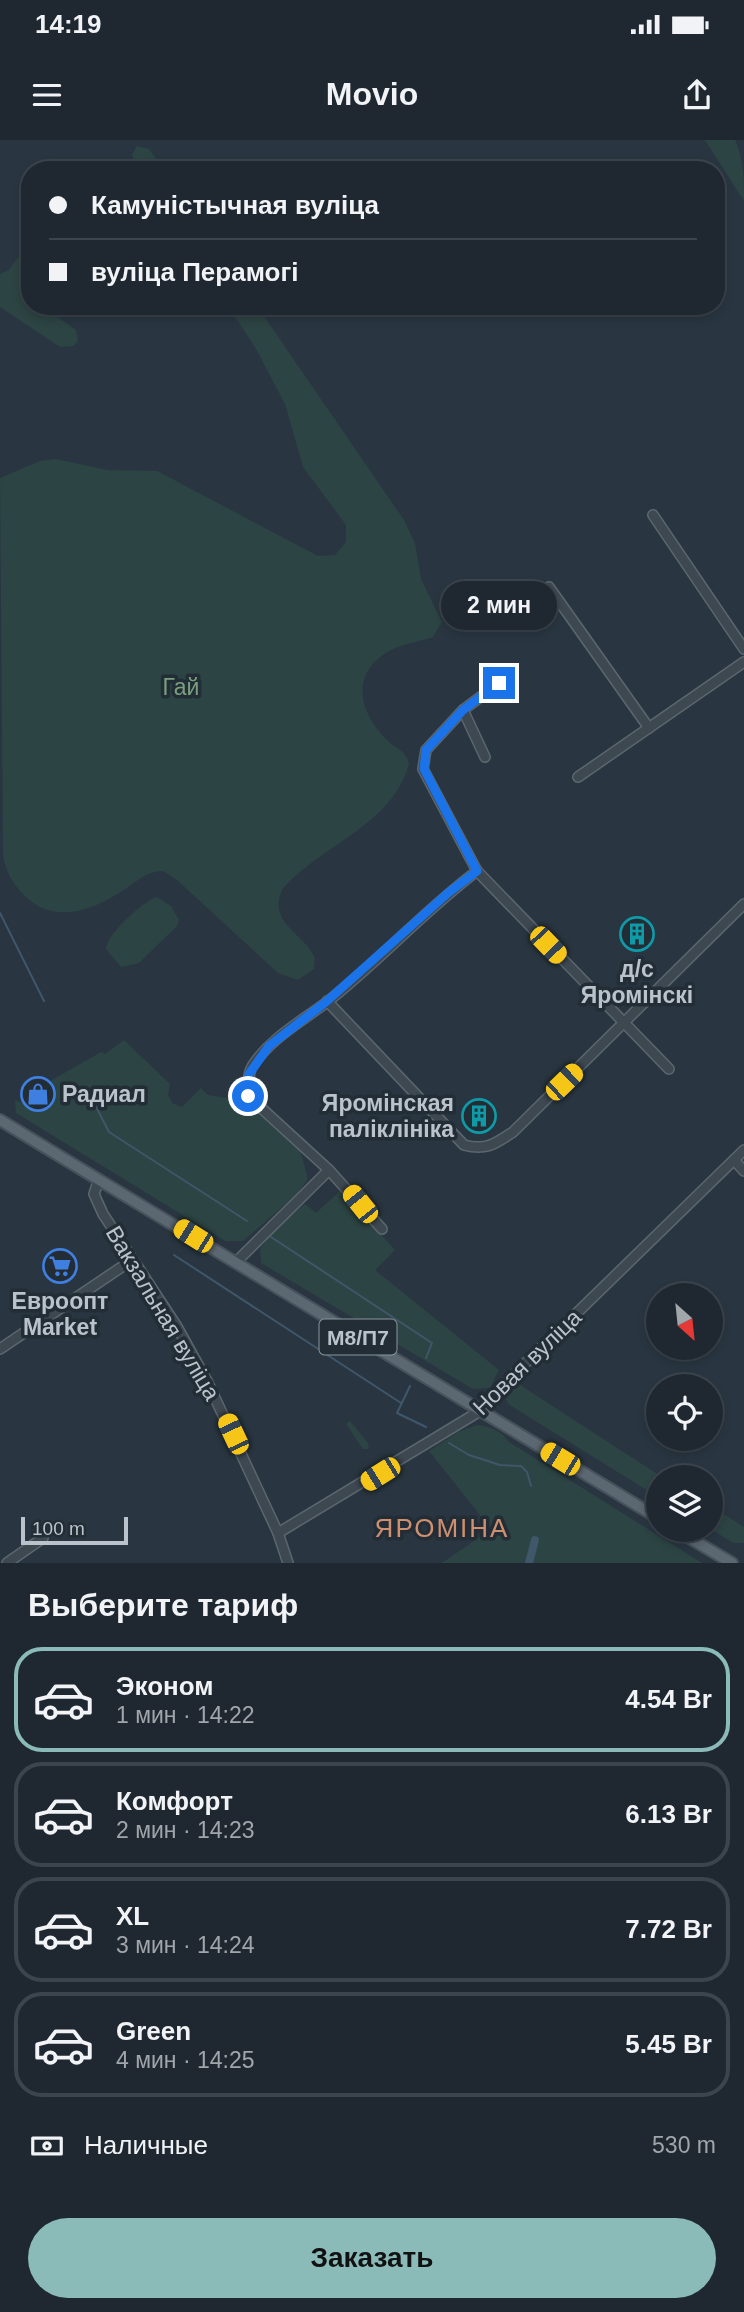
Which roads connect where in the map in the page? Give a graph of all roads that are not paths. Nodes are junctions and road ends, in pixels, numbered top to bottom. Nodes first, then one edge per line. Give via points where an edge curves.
1 (653, 514) dead end
2 (549, 587) dead end
3 (744, 649) edge
4 (744, 662) edge
5 (499, 683) dead end
6 (463, 710) junction
7 (649, 728) junction
8 (485, 757) dead end
9 (578, 777) dead end
10 (477, 871) junction
11 (744, 904) edge
12 (327, 1001) junction
13 (624, 1024) junction
14 (669, 1069) dead end
15 (0, 1120) edge
16 (744, 1150) edge
17 (734, 1160) junction
18 (329, 1170) junction
19 (744, 1171) edge
20 (99, 1179) junction
21 (382, 1229) dead end
22 (132, 1259) junction
23 (236, 1262) junction
24 (0, 1349) edge
25 (480, 1411) junction
26 (646, 1511) edge
27 (278, 1533) junction
28 (43, 1538) dead end
29 (696, 1542) edge
30 (7, 1563) edge
31 (288, 1563) edge
32 (732, 1563) edge

1 - 3 street
2 - 7 street
4 - 7 street
5 - 6 street
6 - 8 street
6 - 10 street via 426,750 424,769
7 - 9 street
10 - 12 street
10 - 13 street
11 - 13 street
12 - 13 street via 464,1144 480,1149 513,1132
12 - 18 street via 269,1046 252,1066 248,1096
13 - 14 street
15 - 20 main road, М8/П7
16 - 17 street, Новая вуліца
17 - 19 street
17 - 25 street, Новая вуліца
18 - 21 street
18 - 23 street
20 - 22 street, Вакзальная вуліца via 94,1194
20 - 23 main road, М8/П7
22 - 24 street
22 - 27 street, Вакзальная вуліца via 208,1382
23 - 25 main road, М8/П7
25 - 26 main road, М8/П7
25 - 27 street, Новая вуліца
27 - 31 street, Вакзальная вуліца
28 - 30 street
29 - 32 main road

